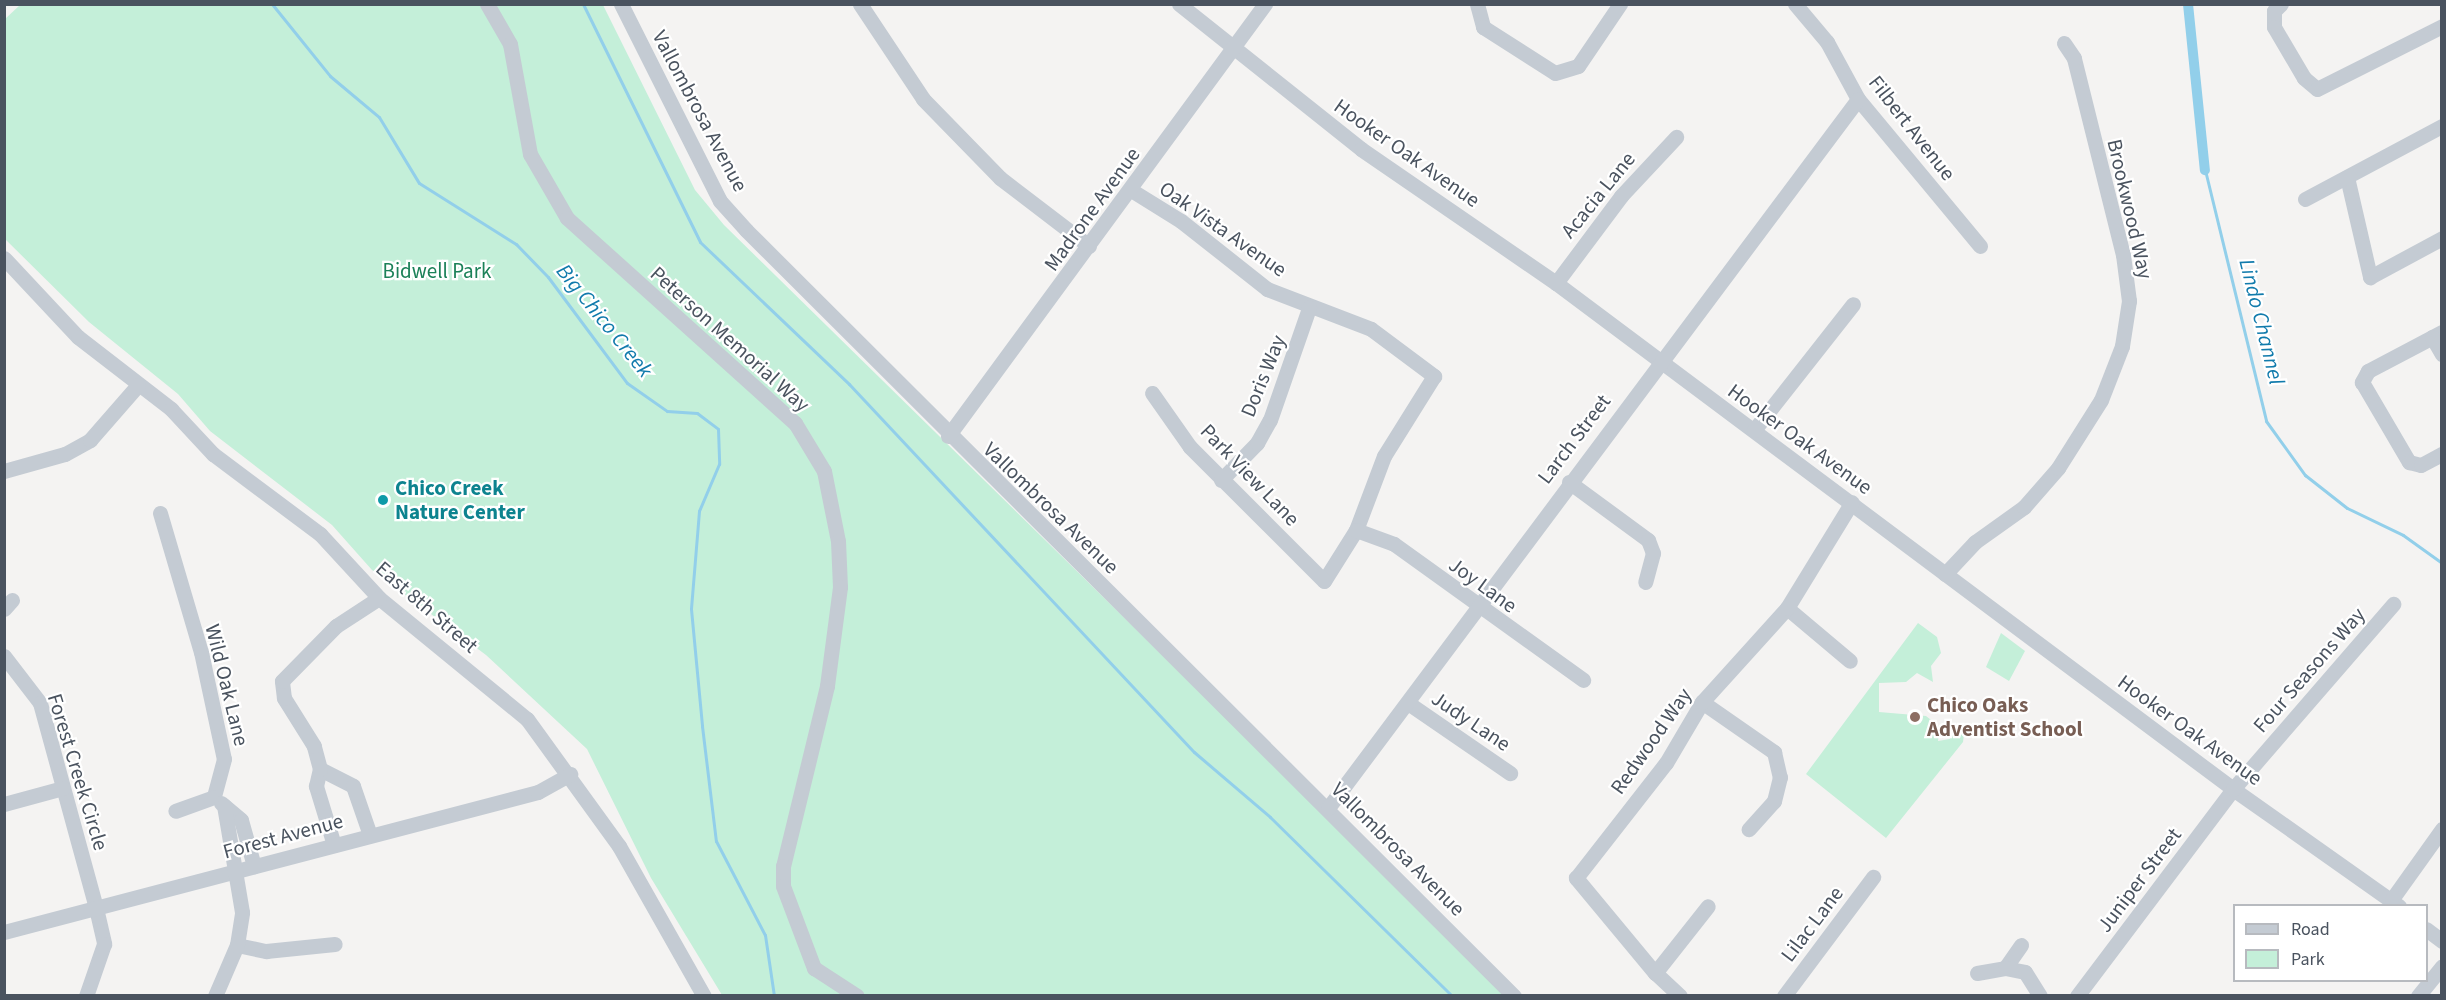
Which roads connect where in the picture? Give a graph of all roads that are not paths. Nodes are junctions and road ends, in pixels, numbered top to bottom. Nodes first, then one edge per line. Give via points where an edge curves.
1 (487, 4) edge
2 (621, 4) edge
3 (860, 4) edge
4 (1179, 4) edge
5 (1265, 4) edge
6 (1477, 4) edge
7 (1620, 4) edge
8 (1795, 4) edge
9 (2281, 4) edge
10 (2442, 26) edge
11 (2064, 43) dead end
12 (1234, 51) junction
13 (1858, 99) junction
14 (2442, 126) edge
15 (1676, 137) dead end
16 (2347, 177) junction
17 (1131, 190) junction
18 (2305, 199) dead end
19 (2442, 238) edge
20 (1089, 246) junction
21 (1980, 246) dead end
22 (4, 258) edge
23 (1556, 283) junction
24 (1853, 304) dead end
25 (1309, 308) junction
26 (2437, 334) edge
27 (2442, 354) edge
28 (1657, 363) junction
29 (138, 385) junction
30 (1152, 393) dead end
31 (1754, 430) junction
32 (948, 436) junction
33 (2442, 454) edge
34 (4, 471) edge
35 (1221, 480) junction
36 (1569, 482) junction
37 (1852, 502) junction
38 (160, 513) dead end
39 (1356, 530) junction
40 (1945, 574) junction
41 (1324, 581) joint
42 (1645, 582) dead end
43 (379, 598) junction
44 (2393, 604) dead end
45 (1476, 607) junction
46 (1787, 608) junction
47 (4, 656) edge
48 (1850, 661) dead end
49 (1583, 680) dead end
50 (1702, 702) junction
51 (1408, 703) junction
52 (320, 769) junction
53 (1510, 773) dead end
54 (570, 774) junction
55 (63, 788) junction
56 (2233, 789) junction
57 (219, 802) junction
58 (4, 804) edge
59 (1328, 808) junction
60 (175, 811) dead end
61 (2442, 829) edge
62 (1749, 830) dead end
63 (370, 835) junction
64 (334, 845) junction
65 (254, 866) junction
66 (238, 870) junction
67 (1873, 877) dead end
68 (2395, 902) edge
69 (1708, 906) dead end
70 (96, 908) junction
71 (2428, 930) edge
72 (4, 932) edge
73 (2442, 941) edge
74 (335, 944) dead end
75 (237, 945) junction
76 (2021, 945) dead end
77 (2442, 966) edge
78 (2006, 968) junction
79 (1655, 973) junction
80 (1977, 973) dead end
81 (86, 996) edge
82 (215, 996) edge
83 (704, 996) edge
84 (857, 996) edge
85 (1514, 996) edge
86 (1680, 996) edge
87 (1784, 996) edge
88 (2040, 996) edge
89 (2077, 996) edge
90 (2418, 996) edge

1 - 84 street, Peterson Memorial Way via 510,44 530,154 567,218 795,423 824,471 838,541 840,587 827,686 785,855 783,886 814,968
2 - 32 street, Vallombrosa Avenue via 720,201
3 - 20 street via 923,99 1000,178
4 - 12 street, Hooker Oak Avenue
5 - 12 street, Madrone Avenue
6 - 7 street via 1483,27 1555,73 1578,66
8 - 13 street, Filbert Avenue via 1827,42
9 - 10 street via 2274,11 2274,27 2304,78 2317,89
11 - 40 street, Brookwood Way via 2074,58 2123,255 2128,301 2122,346 2101,400 2058,468 2024,507 1975,542
12 - 17 street, Madrone Avenue
12 - 23 street, Hooker Oak Avenue via 1361,149
13 - 21 street, Filbert Avenue
13 - 28 street, Larch Street via 1738,266
14 - 16 street
15 - 23 street, Acacia Lane via 1621,196
16 - 18 street
16 - 19 street via 2370,277
17 - 20 street, Madrone Avenue
17 - 25 street, Oak Vista Avenue via 1267,289
20 - 32 street, Madrone Avenue
22 - 29 street, East 8th Street via 78,337
23 - 28 street, Hooker Oak Avenue
24 - 31 street
25 - 35 street, Doris Way via 1270,420 1257,443
25 - 39 street, Oak Vista Avenue via 1371,329 1434,376 1384,456
26 - 27 street
26 - 33 street via 2368,371 2362,382 2409,462 2421,465
28 - 31 street, Hooker Oak Avenue
28 - 36 street, Larch Street
29 - 34 street via 90,440 65,454
29 - 43 street, East 8th Street via 171,409 213,454 320,534
30 - 35 street, Park View Lane
31 - 37 street, Hooker Oak Avenue
32 - 59 street, Vallombrosa Avenue
35 - 41 street, Park View Lane
36 - 42 street via 1648,540 1653,553
36 - 45 street, Larch Street
37 - 40 street, Hooker Oak Avenue
37 - 46 street, Redwood Way
38 - 57 street, Wild Oak Lane via 201,652 224,759
39 - 41 street, Oak Vista Avenue
39 - 45 street, Joy Lane via 1394,544
40 - 56 street, Hooker Oak Avenue
43 - 52 street via 336,626 282,681 280,690 312,740
43 - 54 street, East 8th Street via 527,719
44 - 56 street, Four Seasons Way
45 - 49 street, Joy Lane
45 - 51 street, Larch Street
46 - 48 street
46 - 50 street, Redwood Way
47 - 55 street, Forest Creek Circle via 40,704
50 - 62 street via 1774,752 1779,777 1774,801
50 - 79 street, Redwood Way via 1666,763 1576,878
51 - 53 street, Judy Lane
51 - 59 street, Larch Street
52 - 63 street via 353,786
52 - 64 street via 316,786
54 - 63 street, Forest Avenue via 538,792
54 - 83 street, East 8th Street via 619,846
55 - 58 street
55 - 70 street, Forest Creek Circle
56 - 68 street, Hooker Oak Avenue
56 - 89 street, Juniper Street
57 - 60 street
57 - 65 street via 241,820
57 - 66 street, Wild Oak Lane
59 - 85 street, Vallombrosa Avenue
61 - 68 street
63 - 64 street, Forest Avenue
64 - 65 street, Forest Avenue
65 - 66 street, Forest Avenue
66 - 70 street, Forest Avenue
66 - 75 street, Wild Oak Lane via 242,912
67 - 87 street, Lilac Lane
69 - 79 street
70 - 72 street, Forest Avenue
70 - 81 street, Forest Creek Circle via 104,944
71 - 73 street
74 - 75 street via 266,951
75 - 82 street, Wild Oak Lane
76 - 78 street
77 - 90 street
78 - 80 street
78 - 88 street via 2025,972
79 - 86 street, Redwood Way

